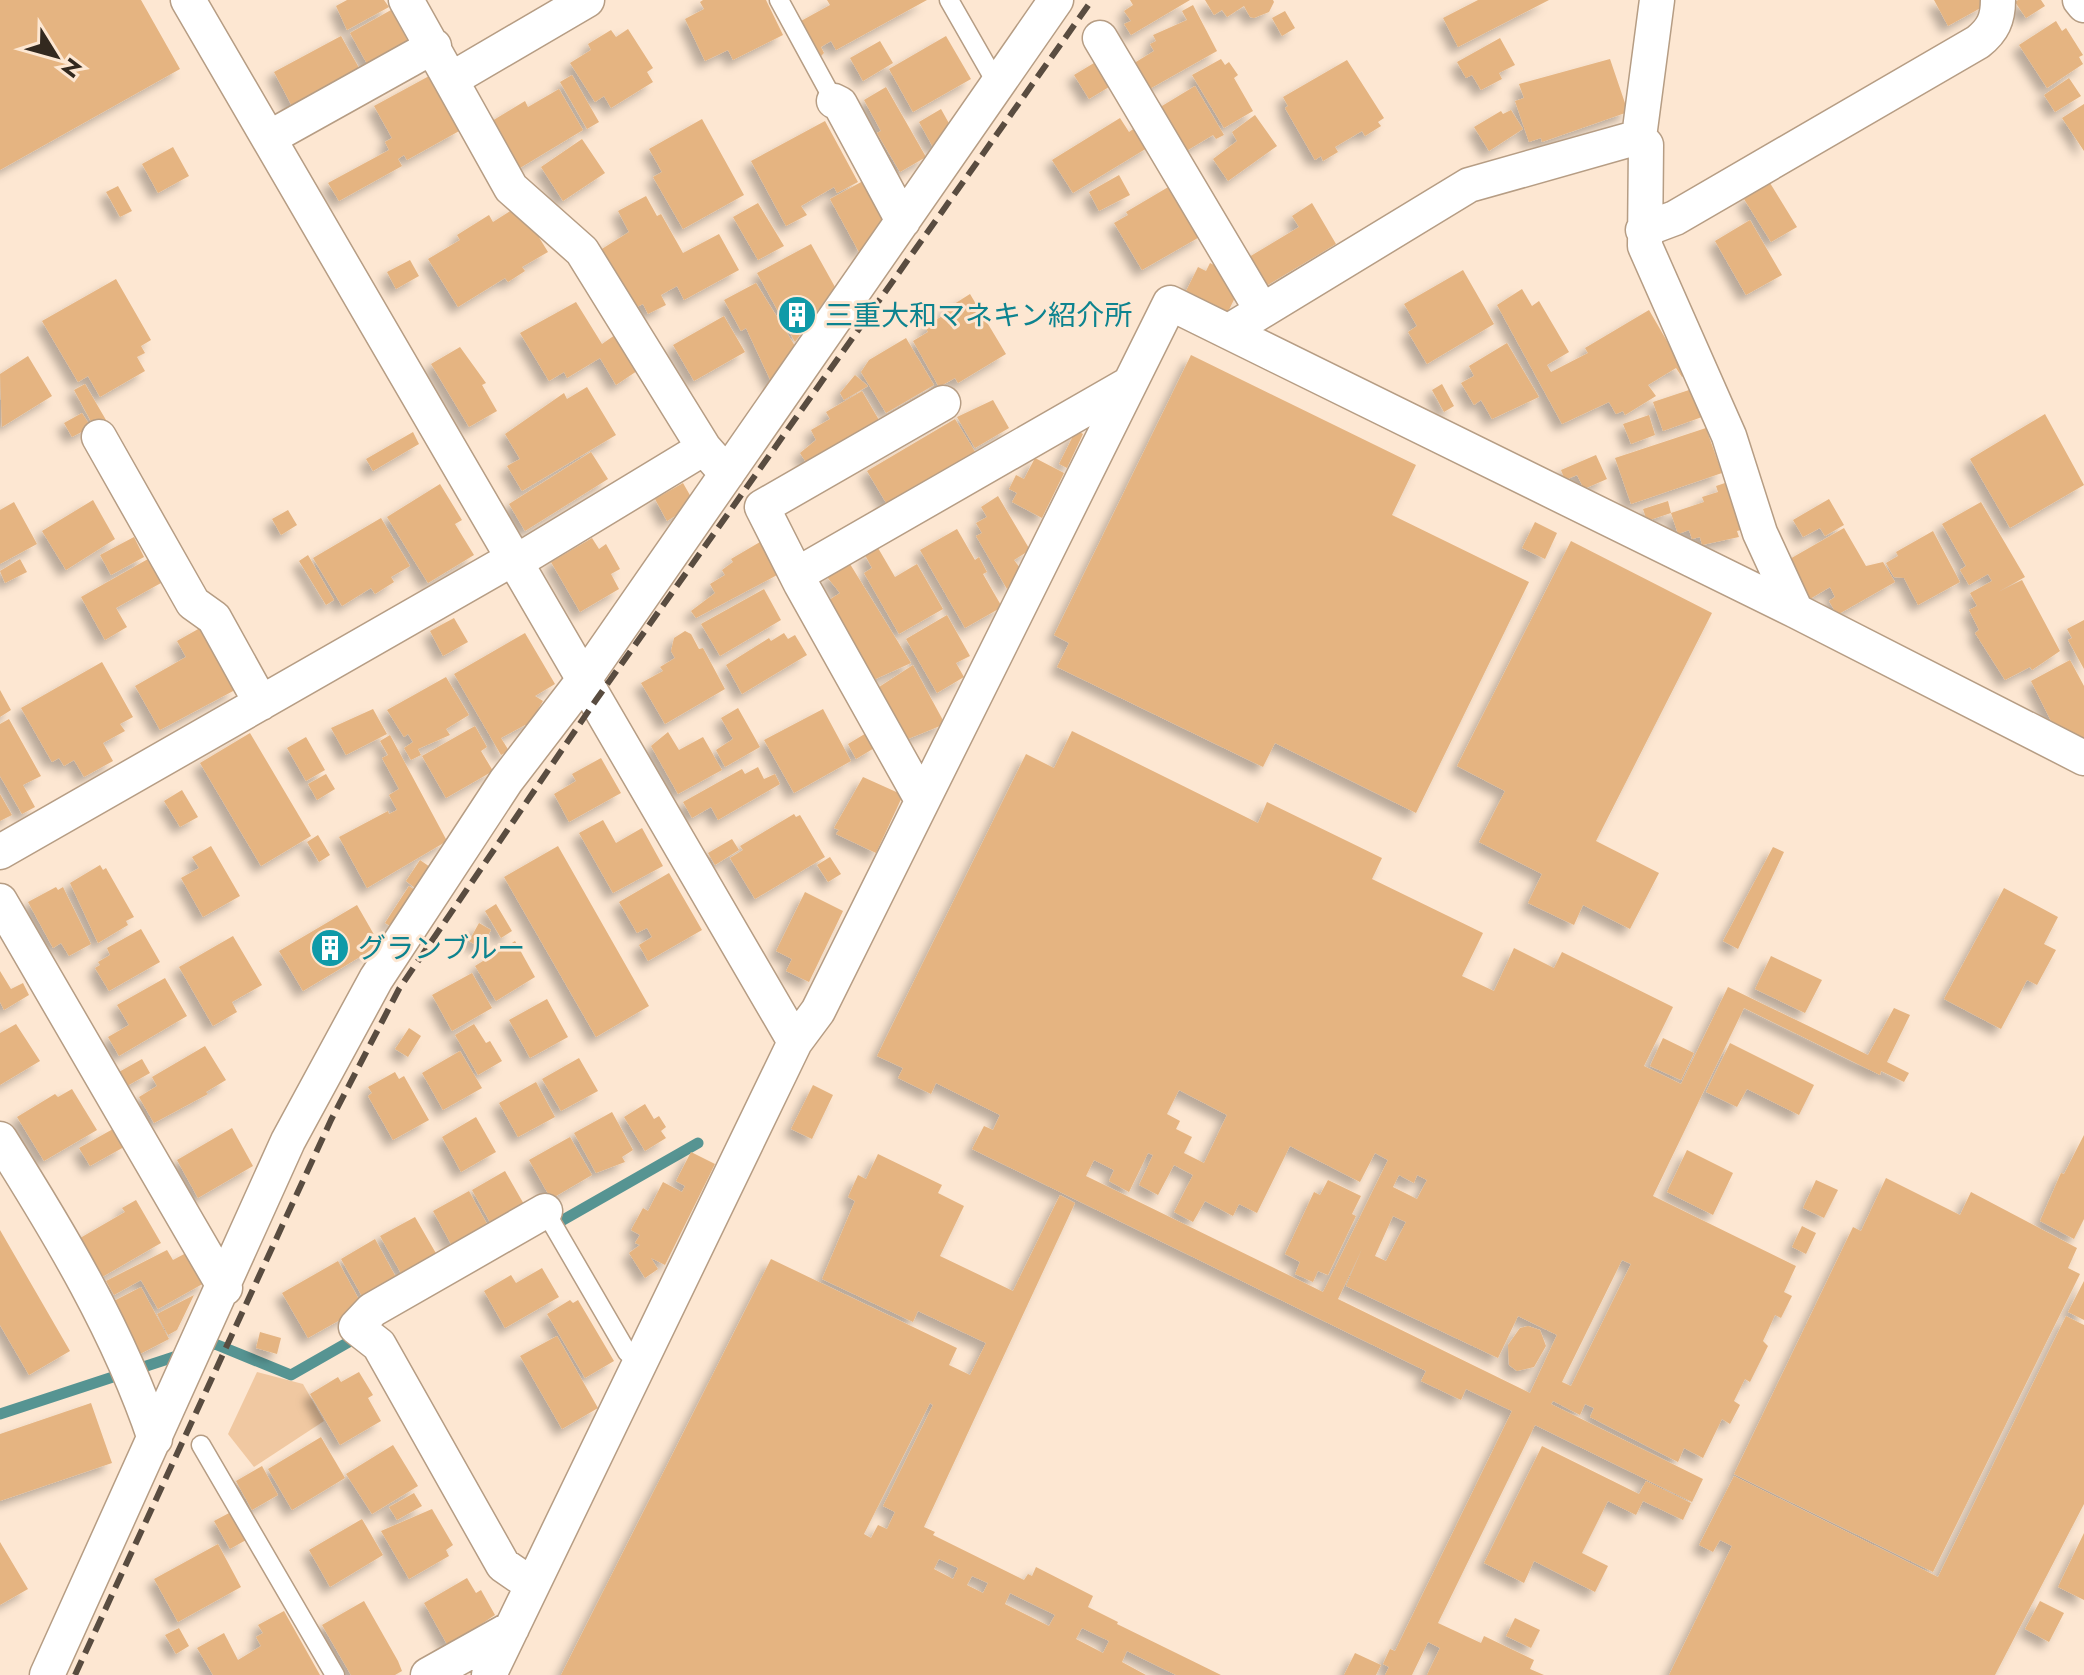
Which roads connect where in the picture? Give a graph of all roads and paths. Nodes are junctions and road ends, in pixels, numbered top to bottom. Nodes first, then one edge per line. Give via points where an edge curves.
1 (188, 0) edge
2 (406, 0) edge
3 (587, 0) edge
4 (779, 0) edge
5 (949, 0) edge
6 (1056, 0) edge
7 (1657, 0) edge
8 (1998, 0) edge
9 (2080, 0) edge
10 (2084, 5) edge
11 (1100, 38) dead end
12 (434, 46) junction
13 (452, 79) junction
14 (997, 84) junction
15 (834, 101) joint
16 (1639, 137) junction
17 (269, 138) junction
18 (903, 221) junction
19 (1643, 230) junction
20 (1261, 309) junction
21 (1229, 331) junction
22 (1129, 384) junction
23 (943, 403) dead end
24 (99, 437) dead end
25 (704, 448) junction
26 (727, 474) junction
27 (515, 560) junction
28 (798, 574) junction
29 (1796, 611) junction
30 (585, 678) junction
31 (261, 703) junction
32 (2084, 758) edge
33 (922, 800) junction
34 (0, 852) edge
35 (0, 901) edge
36 (795, 1042) junction
37 (0, 1139) edge
38 (553, 1225) joint
39 (225, 1288) junction
40 (640, 1362) junction
41 (155, 1439) junction
42 (201, 1445) dead end
43 (532, 1585) junction
44 (512, 1628) junction
45 (47, 1675) edge
46 (335, 1675) edge
47 (428, 1675) edge
48 (489, 1675) edge

1 - 17 street
2 - 12 street
3 - 13 street
4 - 15 lane
5 - 14 lane
6 - 14 street
7 - 16 street
8 - 19 street via 1991,32 1978,42 1675,218
9 - 10 street
11 - 20 street
12 - 13 street
12 - 17 street
13 - 25 street via 511,188 582,251
14 - 18 street
15 - 18 street
16 - 19 street via 1646,145
16 - 20 street via 1469,185
17 - 27 street
18 - 26 street
19 - 29 street via 1645,246 1729,436 1760,533
20 - 21 street
21 - 22 street via 1170,303
21 - 29 street
22 - 28 street
22 - 33 street
23 - 28 street via 762,507
24 - 31 street via 193,603 214,618
25 - 26 street
25 - 27 street
26 - 30 street
27 - 30 street
27 - 31 street
28 - 33 street
29 - 32 street
30 - 36 street
30 - 39 street via 506,781 376,979 288,1141
31 - 34 street
33 - 36 street via 818,1011
35 - 39 street
36 - 40 street
37 - 41 street via 131,1371
38 - 40 lane via 627,1352
38 - 43 street via 372,1310 368,1336 503,1565
39 - 41 street
40 - 43 street
41 - 45 street
42 - 46 lane
43 - 44 street
44 - 47 street
44 - 48 street

